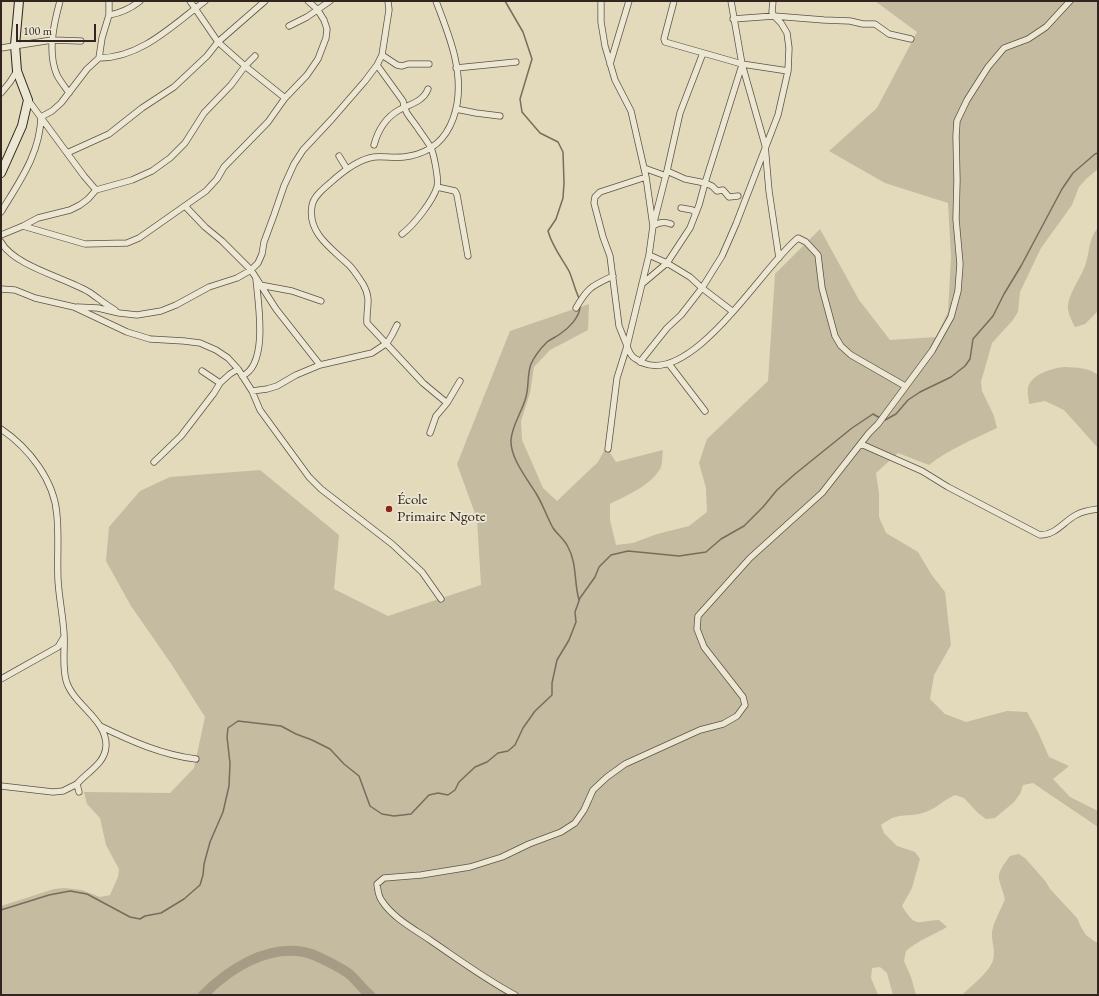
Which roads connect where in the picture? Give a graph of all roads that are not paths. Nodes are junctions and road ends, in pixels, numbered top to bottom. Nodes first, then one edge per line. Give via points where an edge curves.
1 (20, 1) edge
2 (60, 1) edge
3 (109, 1) edge
4 (140, 1) edge
5 (190, 1) edge
6 (205, 1) edge
7 (265, 1) edge
8 (308, 1) edge
9 (330, 1) edge
10 (388, 1) edge
11 (436, 1) edge
12 (601, 1) edge
13 (629, 1) edge
14 (674, 1) edge
15 (731, 1) edge
16 (773, 1) edge
17 (1070, 1) edge
18 (194, 9) junction
19 (317, 9) junction
20 (109, 15) junction
21 (774, 16) junction
22 (734, 18) junction
23 (289, 26) dead end
24 (911, 39) dead end
25 (52, 40) junction
26 (81, 41) dead end
27 (218, 42) junction
28 (15, 45) junction
29 (1, 48) edge
30 (382, 54) junction
31 (703, 54) junction
32 (255, 56) dead end
33 (99, 58) junction
34 (516, 62) dead end
35 (429, 64) dead end
36 (610, 64) junction
37 (742, 64) junction
38 (377, 65) junction
39 (245, 66) junction
40 (456, 68) junction
41 (17, 71) junction
42 (788, 71) junction
43 (428, 89) dead end
44 (1, 93) edge
45 (69, 93) junction
46 (285, 98) junction
47 (28, 100) junction
48 (403, 108) junction
49 (456, 109) junction
50 (500, 116) dead end
51 (41, 118) junction
52 (374, 144) dead end
53 (765, 145) junction
54 (431, 148) junction
55 (68, 153) junction
56 (339, 156) dead end
57 (3, 162) edge
58 (644, 168) junction
59 (347, 169) junction
60 (1, 173) edge
61 (667, 174) junction
62 (646, 177) junction
63 (705, 183) junction
64 (437, 187) junction
65 (96, 190) junction
66 (738, 196) dead end
67 (185, 206) junction
68 (681, 208) dead end
69 (1, 212) edge
70 (696, 213) junction
71 (670, 224) dead end
72 (23, 226) junction
73 (653, 226) junction
74 (402, 234) dead end
75 (1, 235) edge
76 (1, 242) edge
77 (649, 255) junction
78 (468, 256) dead end
79 (779, 258) junction
80 (668, 263) junction
81 (251, 270) junction
82 (613, 276) junction
83 (256, 278) junction
84 (642, 284) junction
85 (260, 285) junction
86 (702, 288) junction
87 (1, 289) edge
88 (321, 301) dead end
89 (74, 307) junction
90 (576, 308) dead end
91 (732, 311) junction
92 (119, 313) junction
93 (397, 325) dead end
94 (387, 343) junction
95 (626, 346) junction
96 (640, 362) junction
97 (669, 364) junction
98 (320, 365) junction
99 (238, 369) junction
100 (202, 371) dead end
101 (242, 376) junction
102 (460, 381) dead end
103 (220, 383) junction
104 (905, 386) junction
105 (252, 391) junction
106 (447, 403) junction
107 (705, 411) dead end
108 (1, 429) edge
109 (430, 433) dead end
110 (861, 444) junction
111 (608, 449) dead end
112 (154, 462) dead end
113 (1098, 509) edge
114 (441, 599) dead end
115 (64, 637) junction
116 (1, 680) edge
117 (100, 726) junction
118 (196, 759) dead end
119 (77, 784) junction
120 (1, 786) edge
121 (79, 792) dead end
122 (515, 995) edge

1 - 28 street
2 - 25 street
3 - 20 street
4 - 20 street via 132,8
5 - 18 street
6 - 18 street
7 - 27 street
8 - 19 street
9 - 19 street
10 - 30 street via 389,10
11 - 40 street
12 - 36 street via 601,22
13 - 36 street
14 - 31 street via 664,41
15 - 22 street
16 - 21 street
17 - 104 street via 1046,27 1028,39 1004,48 978,82 957,121 956,220 960,264 958,291 951,317 932,351
18 - 27 street
18 - 33 street via 143,46 119,57
19 - 23 street
19 - 46 street via 327,29 326,38 318,59
20 - 33 street
21 - 22 street
21 - 24 street via 850,20 875,24 888,34
21 - 42 street via 787,33
22 - 37 street
25 - 26 street
25 - 28 street
25 - 45 street via 57,74
27 - 39 street
27 - 55 street via 174,88 142,108 109,134
28 - 29 street
28 - 41 street
30 - 35 street via 397,65
30 - 38 street
31 - 37 street
31 - 61 street via 680,113
32 - 39 street
33 - 45 street via 77,80
34 - 40 street
36 - 58 street via 631,111
37 - 42 street
37 - 53 street
37 - 63 street
38 - 48 street via 403,101
38 - 81 street via 302,150 284,186 262,254
39 - 46 street
39 - 65 street via 204,114 185,143 170,158 152,171 132,180
40 - 49 street
41 - 44 street
41 - 47 street
42 - 53 street via 778,115
43 - 48 street via 420,100
45 - 51 street via 61,103
46 - 67 street via 268,122 224,167 206,191
47 - 51 street
47 - 57 street via 22,126
48 - 52 street via 383,124
48 - 54 street
49 - 50 street
49 - 54 street via 453,123 447,133
51 - 55 street
51 - 69 street via 31,163
53 - 79 street
53 - 86 street via 734,231
54 - 59 street via 412,156 374,157
54 - 64 street
55 - 65 street
56 - 59 street
57 - 60 street
58 - 61 street
58 - 62 street
59 - 94 street via 320,191 312,205 311,219 316,232 331,250 350,266 364,285 369,301 366,322
61 - 63 street
61 - 73 street
62 - 73 street
62 - 82 street via 604,190 595,197 594,202 610,256
63 - 66 street via 717,191 723,190 729,197
63 - 70 street
64 - 74 street via 426,207
64 - 78 street via 455,191 458,195
65 - 72 street via 88,200 70,210 38,218
67 - 72 street via 139,238 127,243 85,244
67 - 81 street
68 - 70 street
70 - 80 street via 690,228
71 - 73 street via 666,222
72 - 75 street
73 - 77 street
76 - 92 street via 12,255 89,292
77 - 80 street
77 - 84 street
79 - 91 street
79 - 104 street via 798,238 806,242 818,255 822,288 835,336 851,355
80 - 84 street
80 - 86 street
81 - 83 street
81 - 92 street via 161,311 137,315
82 - 90 street via 585,292
82 - 95 street via 620,326
83 - 85 street
83 - 101 street via 259,344 252,367
84 - 95 street
85 - 88 street via 292,291
85 - 98 street
86 - 91 street
86 - 96 street
87 - 89 street via 15,290 35,298
89 - 92 street via 98,308
89 - 99 street via 127,332 150,339 200,343 228,358
91 - 97 street via 689,354
93 - 94 street
94 - 98 street via 372,353
94 - 106 street via 423,383
95 - 96 street
95 - 111 street via 616,378
96 - 97 street via 648,365
97 - 107 street
98 - 105 street via 277,386
99 - 101 street
99 - 103 street
100 - 103 street
101 - 105 street
102 - 106 street
103 - 112 street via 182,436
104 - 110 street
105 - 114 street via 260,410 309,477 392,544 422,572
106 - 109 street via 436,416
108 - 115 street via 22,445 39,466 55,503 58,587
110 - 113 street via 922,471 1040,535 1048,535 1077,514
110 - 122 street via 822,493 750,558 698,616 697,629 704,647 743,697 745,705 737,716 626,764 594,790 575,823 561,832 502,857 470,867 384,878 377,884 382,901 405,923 476,972
115 - 116 street via 58,647
115 - 117 street via 66,680 79,701
117 - 118 street via 149,748
117 - 119 street via 106,747 102,759
119 - 120 street via 63,791 53,792
119 - 121 street

